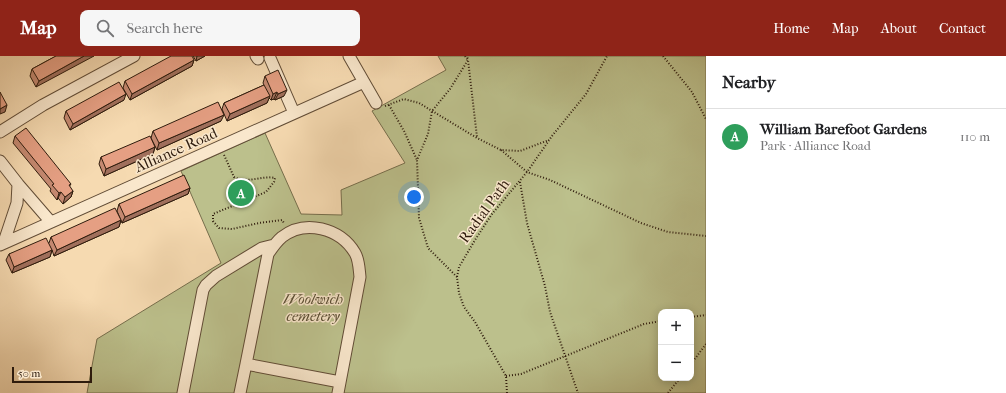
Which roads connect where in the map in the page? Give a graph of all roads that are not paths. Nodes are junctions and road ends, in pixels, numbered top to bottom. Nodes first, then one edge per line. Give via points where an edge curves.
1 (134, 56) edge
2 (349, 56) edge
3 (270, 58) dead end
4 (364, 82) junction
5 (379, 105) road end
6 (294, 113) junction
7 (0, 132) edge
8 (0, 161) edge
9 (18, 184) junction
10 (50, 222) junction
11 (2, 243) edge
12 (274, 245) junction
13 (246, 364) junction
14 (339, 388) edge
15 (183, 393) edge
16 (240, 393) edge

1 - 7 street via 43,105
2 - 4 street
3 - 6 street
4 - 5 street
4 - 6 street, Alliance Road
6 - 10 street, Alliance Road
8 - 9 street
9 - 10 street
9 - 11 street via 17,203
10 - 11 street, Alliance Road
12 - 13 street via 268,254
12 - 14 street via 292,231 310,227 329,230 338,235 354,252 359,263 360,277
12 - 15 street via 262,248 206,285
13 - 14 street
13 - 16 street

